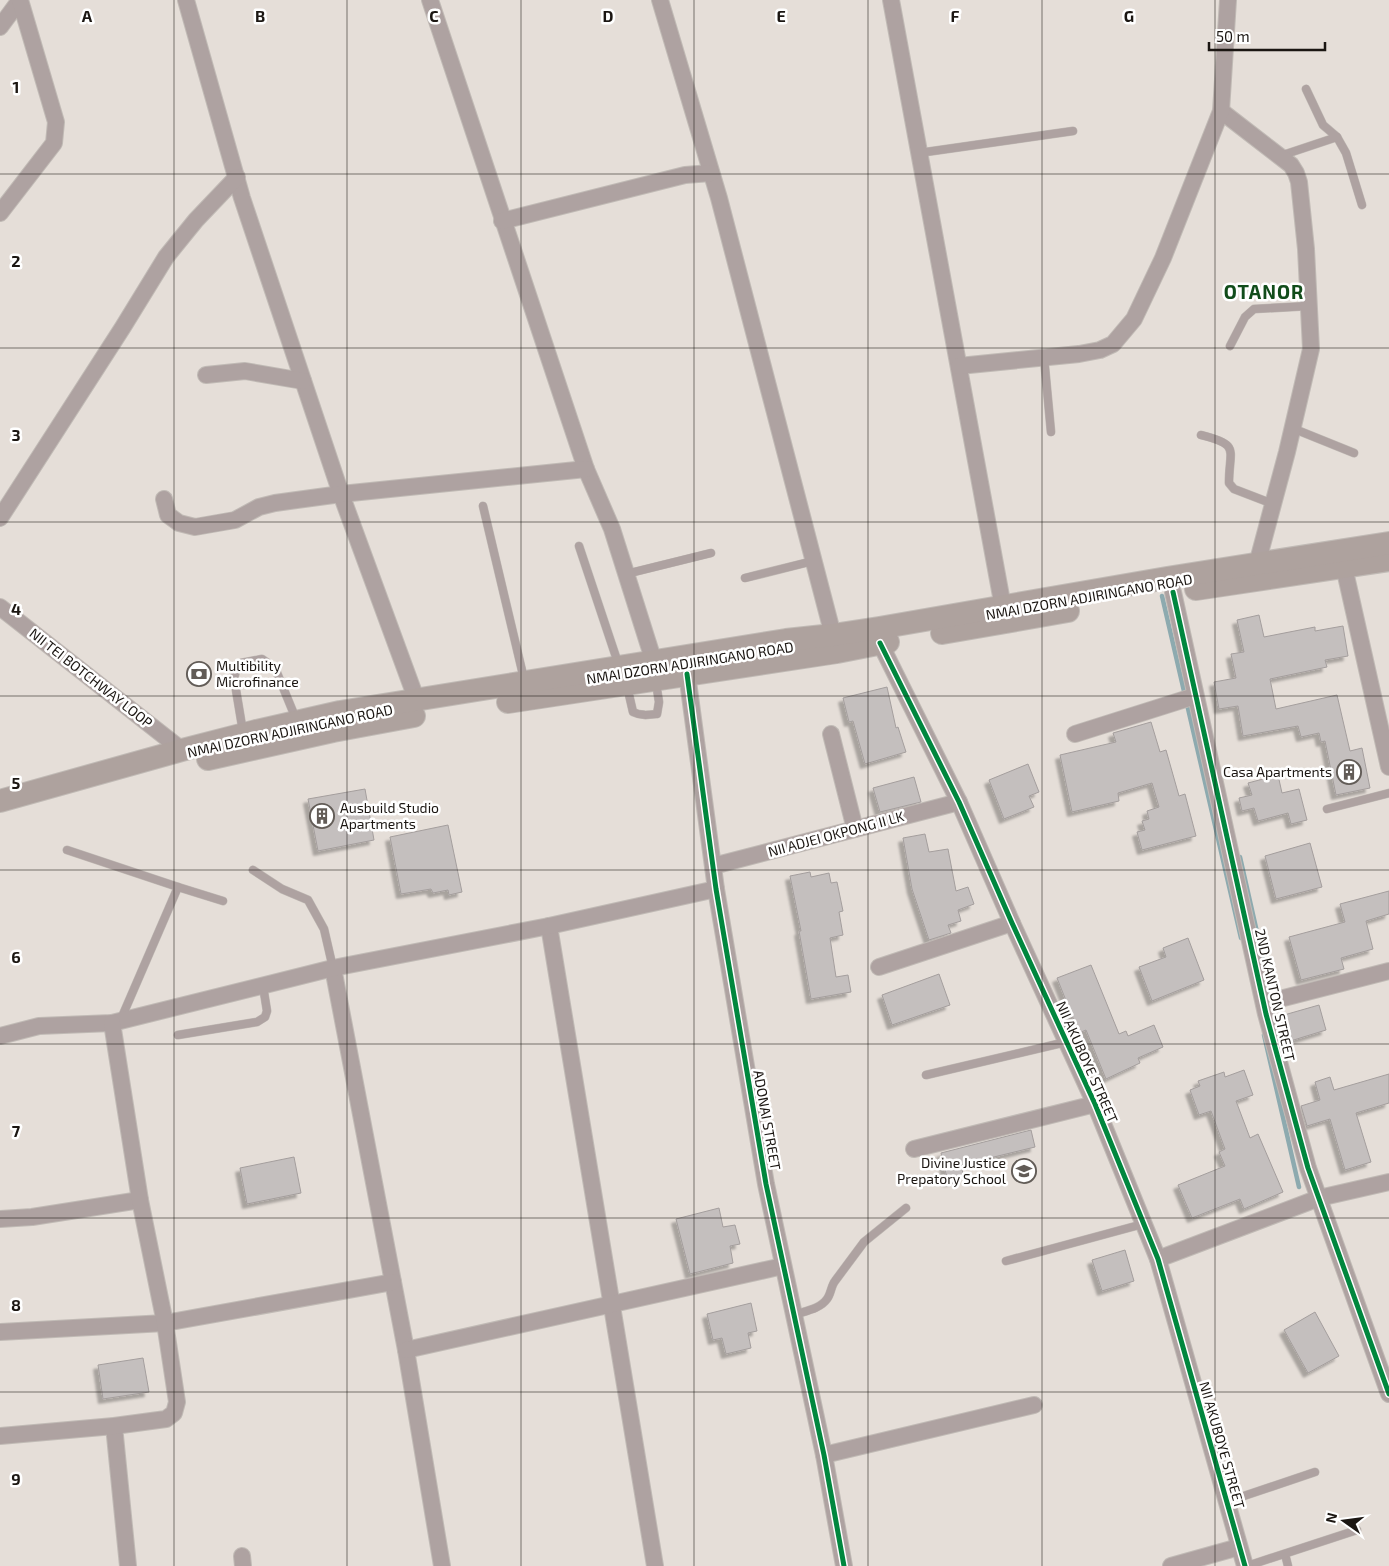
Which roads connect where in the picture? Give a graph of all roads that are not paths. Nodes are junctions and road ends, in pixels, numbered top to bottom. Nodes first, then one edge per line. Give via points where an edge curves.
1 (21, 0) edge
2 (186, 0) edge
3 (430, 0) edge
4 (660, 0) edge
5 (891, 0) edge
6 (1228, 0) edge
7 (0, 27) edge
8 (1306, 89) dead end
9 (1221, 111) junction
10 (1073, 131) dead end
11 (1337, 136) junction
12 (919, 153) junction
13 (1280, 156) junction
14 (711, 173) junction
15 (237, 176) junction
16 (1362, 205) dead end
17 (0, 213) edge
18 (502, 221) junction
19 (1309, 306) junction
20 (1230, 346) dead end
21 (1044, 357) junction
22 (959, 366) junction
23 (206, 375) dead end
24 (303, 381) junction
25 (1292, 428) junction
26 (1051, 432) dead end
27 (1201, 435) dead end
28 (1354, 453) dead end
29 (586, 469) junction
30 (341, 494) junction
31 (164, 499) dead end
32 (1273, 504) junction
33 (483, 506) dead end
34 (0, 518) edge
35 (1389, 543) edge
36 (579, 546) dead end
37 (711, 553) dead end
38 (1389, 560) edge
39 (813, 561) junction
40 (1257, 564) junction
41 (1344, 567) junction
42 (626, 574) junction
43 (745, 578) dead end
44 (1173, 592) junction
45 (0, 607) edge
46 (1003, 607) junction
47 (833, 635) junction
48 (880, 643) junction
49 (787, 649) junction
50 (655, 671) junction
51 (687, 674) junction
52 (623, 676) junction
53 (525, 683) junction
54 (1196, 696) junction
55 (417, 701) junction
56 (298, 722) junction
57 (243, 734) junction
58 (831, 734) dead end
59 (1075, 734) dead end
60 (182, 750) junction
61 (1389, 767) edge
62 (1389, 793) edge
63 (0, 800) edge
64 (958, 802) junction
65 (1327, 809) dead end
66 (0, 817) edge
67 (854, 829) junction
68 (67, 850) dead end
69 (713, 866) junction
70 (252, 870) dead end
71 (178, 886) junction
72 (716, 889) junction
73 (223, 901) dead end
74 (1012, 923) junction
75 (549, 926) junction
76 (879, 967) dead end
77 (333, 968) junction
78 (1389, 971) edge
79 (263, 986) junction
80 (1264, 1003) junction
81 (116, 1022) junction
82 (178, 1035) dead end
83 (0, 1036) edge
84 (1066, 1042) junction
85 (926, 1075) dead end
86 (1095, 1104) junction
87 (914, 1149) dead end
88 (1389, 1182) edge
89 (1319, 1198) junction
90 (140, 1200) junction
91 (906, 1208) dead end
92 (0, 1219) edge
93 (1143, 1224) junction
94 (1158, 1259) junction
95 (1006, 1261) dead end
96 (784, 1266) junction
97 (393, 1282) junction
98 (611, 1303) junction
99 (794, 1315) junction
100 (165, 1323) junction
101 (0, 1332) edge
102 (406, 1350) junction
103 (1389, 1394) edge
104 (1034, 1405) dead end
105 (114, 1426) junction
106 (0, 1436) edge
107 (824, 1455) junction
108 (1315, 1472) dead end
109 (1226, 1502) junction
110 (1357, 1530) dead end
111 (1239, 1547) junction
112 (1284, 1554) junction
113 (128, 1566) edge
114 (442, 1566) edge
115 (655, 1566) edge
116 (844, 1566) edge
117 (1171, 1566) edge
118 (1246, 1566) edge
119 (1288, 1566) edge

1 - 7 street
1 - 17 street via 56,122 54,143
2 - 15 street
3 - 18 street
4 - 14 street
5 - 12 street
6 - 9 street
8 - 11 lane via 1323,125
9 - 13 street
9 - 21 street via 1163,258 1134,319 1107,347 1079,354
10 - 12 lane
11 - 13 lane
11 - 16 lane
12 - 22 street
13 - 19 street via 1291,165 1299,182
14 - 18 street via 685,175
14 - 39 street
15 - 24 street
15 - 34 street via 166,257
18 - 29 street
19 - 20 lane via 1254,308 1245,317
19 - 25 street via 1311,348
21 - 22 street
21 - 26 lane
22 - 46 street
23 - 24 street via 245,371
24 - 30 street
25 - 28 lane
25 - 32 street
27 - 32 lane via 1221,440 1232,452 1229,483 1234,489
29 - 30 street
29 - 42 street via 612,529
30 - 31 street via 275,503 259,507 235,520 195,527 168,515
30 - 55 street
32 - 40 street
33 - 53 lane
35 - 40 main road, NMAI DZORN ADJIRINGANO ROAD
36 - 52 lane
37 - 42 lane
38 - 41 main road, NMAI DZORN ADJIRINGANO ROAD
39 - 43 lane
39 - 47 street
40 - 46 main road, NMAI DZORN ADJIRINGANO ROAD
41 - 44 main road, NMAI DZORN ADJIRINGANO ROAD
41 - 61 street
42 - 50 street
44 - 48 main road, NMAI DZORN ADJIRINGANO ROAD
44 - 54 street, 2ND KANTON STREET
45 - 60 street, NII TEI BOTCHWAY LOOP
46 - 47 main road, NMAI DZORN ADJIRINGANO ROAD
47 - 49 main road, NMAI DZORN ADJIRINGANO ROAD
48 - 49 main road, NMAI DZORN ADJIRINGANO ROAD
48 - 64 street, NII AKUBOYE STREET
49 - 50 main road, NMAI DZORN ADJIRINGANO ROAD
49 - 51 main road, NMAI DZORN ADJIRINGANO ROAD
50 - 51 main road, NMAI DZORN ADJIRINGANO ROAD
50 - 52 main road, NMAI DZORN ADJIRINGANO ROAD
50 - 52 lane via 659,708 657,714 646,716 633,712
51 - 69 street, ADONAI STREET
52 - 53 main road, NMAI DZORN ADJIRINGANO ROAD
52 - 66 main road, NMAI DZORN ADJIRINGANO ROAD via 258,747
53 - 55 main road, NMAI DZORN ADJIRINGANO ROAD
54 - 59 street
54 - 80 street, 2ND KANTON STREET
55 - 56 main road, NMAI DZORN ADJIRINGANO ROAD via 340,712
56 - 57 main road, NMAI DZORN ADJIRINGANO ROAD
56 - 57 lane via 274,668 262,660 241,663 234,678
57 - 60 main road, NMAI DZORN ADJIRINGANO ROAD
58 - 67 street
60 - 63 main road, NMAI DZORN ADJIRINGANO ROAD
62 - 65 lane
64 - 67 street, NII ADJEI OKPONG II LK
64 - 74 street, NII AKUBOYE STREET
67 - 69 street, NII ADJEI OKPONG II LK
68 - 71 lane
69 - 72 street, ADONAI STREET
70 - 77 lane via 282,889 308,900 324,930
71 - 73 lane
71 - 81 lane
72 - 75 street
72 - 96 street, ADONAI STREET via 766,1184
74 - 76 street
74 - 84 street, NII AKUBOYE STREET
75 - 77 street
75 - 98 street
77 - 79 street
77 - 97 street
78 - 80 street
79 - 81 street
79 - 82 lane via 266,1011 265,1017 257,1022
80 - 89 street, 2ND KANTON STREET
81 - 83 street via 39,1026
81 - 90 street
84 - 85 lane
84 - 86 street, NII AKUBOYE STREET
86 - 87 street
86 - 93 street, NII AKUBOYE STREET
88 - 89 street
89 - 94 street
89 - 103 street, 2ND KANTON STREET
90 - 92 street
90 - 100 street
91 - 99 lane via 864,1242 831,1286 823,1303
93 - 94 street, NII AKUBOYE STREET
93 - 95 lane
94 - 109 street, NII AKUBOYE STREET
96 - 98 street
96 - 99 street, ADONAI STREET
97 - 100 street
97 - 102 street
98 - 102 street
98 - 115 street
99 - 107 street, ADONAI STREET
100 - 101 street
100 - 105 street via 177,1402 174,1413 166,1419
102 - 114 street
104 - 107 street
105 - 106 street
105 - 113 street
107 - 116 street, ADONAI STREET
108 - 109 lane
109 - 111 street, NII AKUBOYE STREET
110 - 112 lane
111 - 117 street
111 - 118 street, NII AKUBOYE STREET
112 - 118 lane
112 - 119 lane

